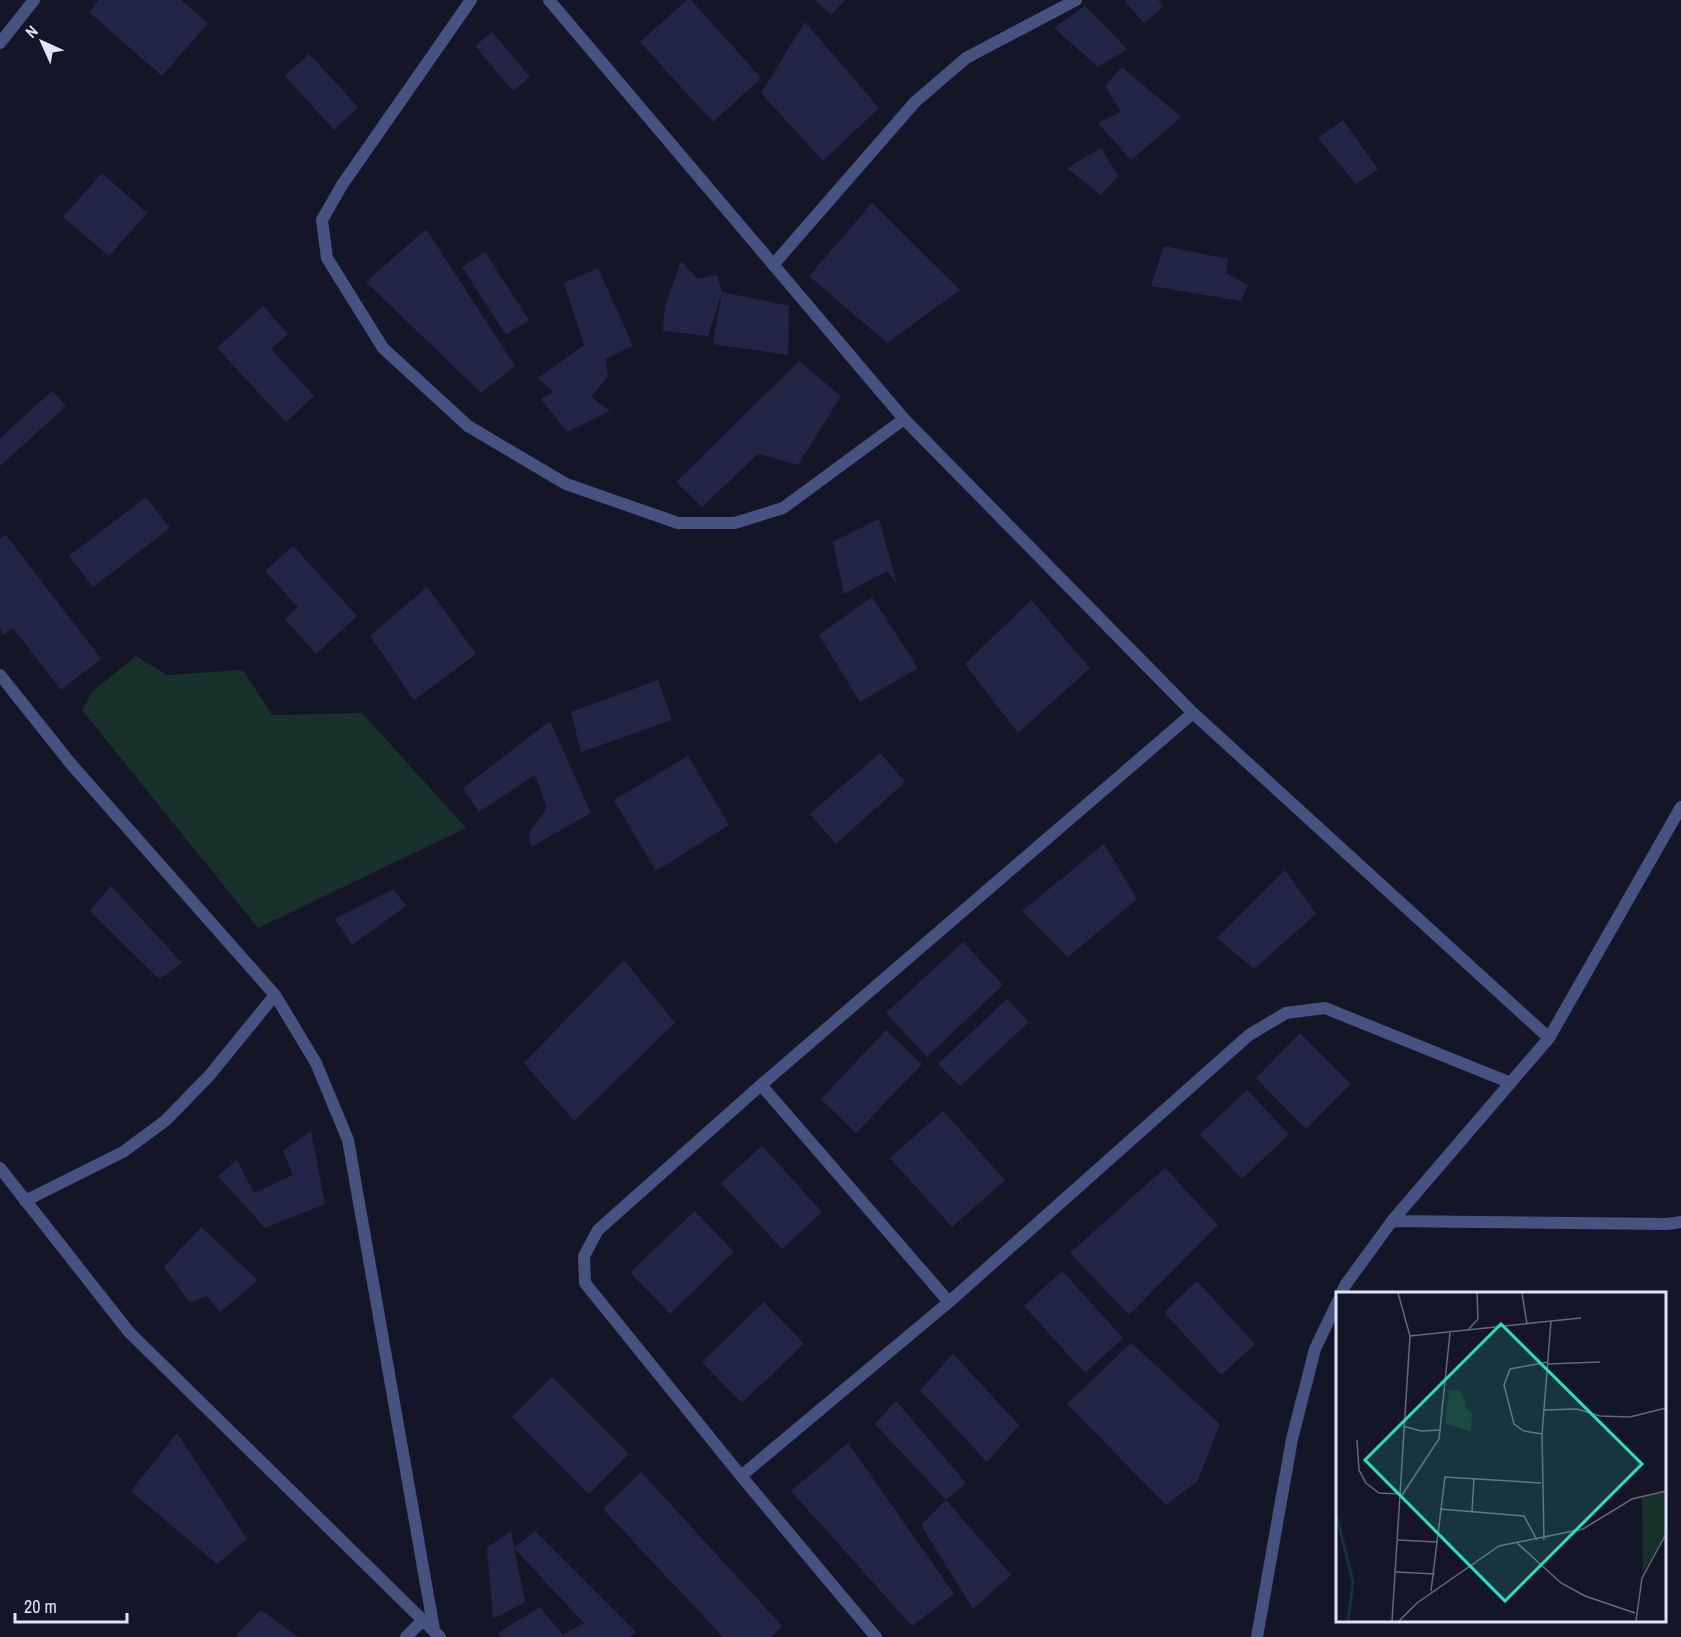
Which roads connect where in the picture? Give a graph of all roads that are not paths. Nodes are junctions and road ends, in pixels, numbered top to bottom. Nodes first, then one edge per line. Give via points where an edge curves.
1 (34, 0) edge
2 (471, 0) edge
3 (549, 0) edge
4 (1076, 0) edge
5 (0, 43) edge
6 (773, 265) junction
7 (904, 420) junction
8 (0, 675) edge
9 (1193, 713) junction
10 (1681, 807) edge
11 (275, 995) junction
12 (1549, 1038) junction
13 (1511, 1083) junction
14 (761, 1085) junction
15 (0, 1168) edge
16 (26, 1201) junction
17 (1392, 1221) junction
18 (1681, 1222) edge
19 (1342, 1292) edge
20 (949, 1302) junction
21 (1336, 1305) edge
22 (741, 1476) junction
23 (423, 1620) junction
24 (437, 1633) edge
25 (406, 1637) edge
26 (876, 1637) edge
27 (1257, 1637) edge

1 - 5 street
2 - 7 street via 342,185 322,220 327,258 383,348 468,426 566,484 678,523 735,523 783,508
3 - 6 street
4 - 6 street via 966,58 915,102
6 - 7 street
7 - 9 street
8 - 11 street via 71,764
9 - 12 street
9 - 14 street
10 - 12 street
11 - 16 street via 209,1076 165,1121 123,1152
11 - 24 street via 316,1063 348,1140
12 - 13 street
13 - 17 street
13 - 20 street via 1325,1008 1286,1013 1249,1035
14 - 20 street
14 - 22 street via 598,1230 584,1256 585,1283
15 - 16 street
16 - 23 street via 129,1332
17 - 18 street
17 - 19 street
20 - 22 street
21 - 27 street via 1315,1348 1292,1439
22 - 26 street
23 - 24 street
23 - 25 street

